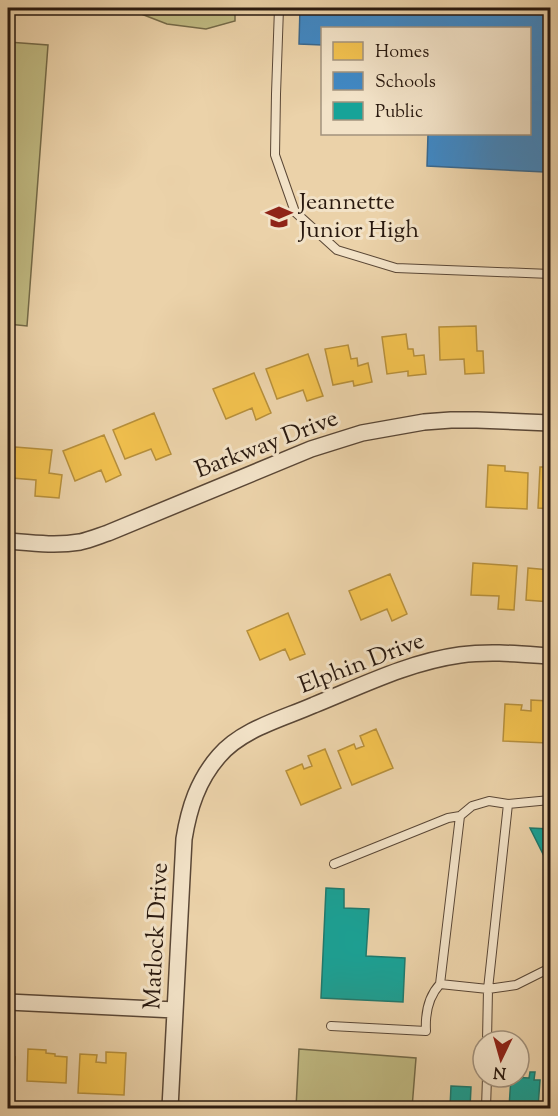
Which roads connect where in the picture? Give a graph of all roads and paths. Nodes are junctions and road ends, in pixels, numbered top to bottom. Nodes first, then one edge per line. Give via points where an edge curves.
1 (279, 8) edge
2 (550, 274) edge
3 (550, 423) edge
4 (8, 541) edge
5 (550, 656) edge
6 (208, 770) joint
7 (550, 800) edge
8 (508, 804) junction
9 (460, 816) junction
10 (334, 864) dead end
11 (550, 968) edge
12 (440, 984) junction
13 (488, 989) junction
14 (8, 1002) edge
15 (175, 1010) junction
16 (331, 1026) dead end
17 (487, 1029) edge
18 (487, 1089) edge
19 (170, 1108) edge
20 (486, 1108) edge

1 - 2 lane via 275,154 295,212 337,250 396,268
3 - 4 street, Barkway Drive via 451,420 362,433 310,449 108,534 63,544
5 - 6 street, Elphin Drive via 479,653 416,665 252,731 229,746
6 - 15 street, Matlock Drive via 190,808 184,839
7 - 8 lane
8 - 9 lane via 489,801 472,806
8 - 13 lane
9 - 10 lane
9 - 12 lane
11 - 13 lane via 516,985
12 - 13 lane
12 - 16 lane via 431,996 426,1031
13 - 17 lane
14 - 15 street
15 - 19 street, Matlock Drive
18 - 20 lane

